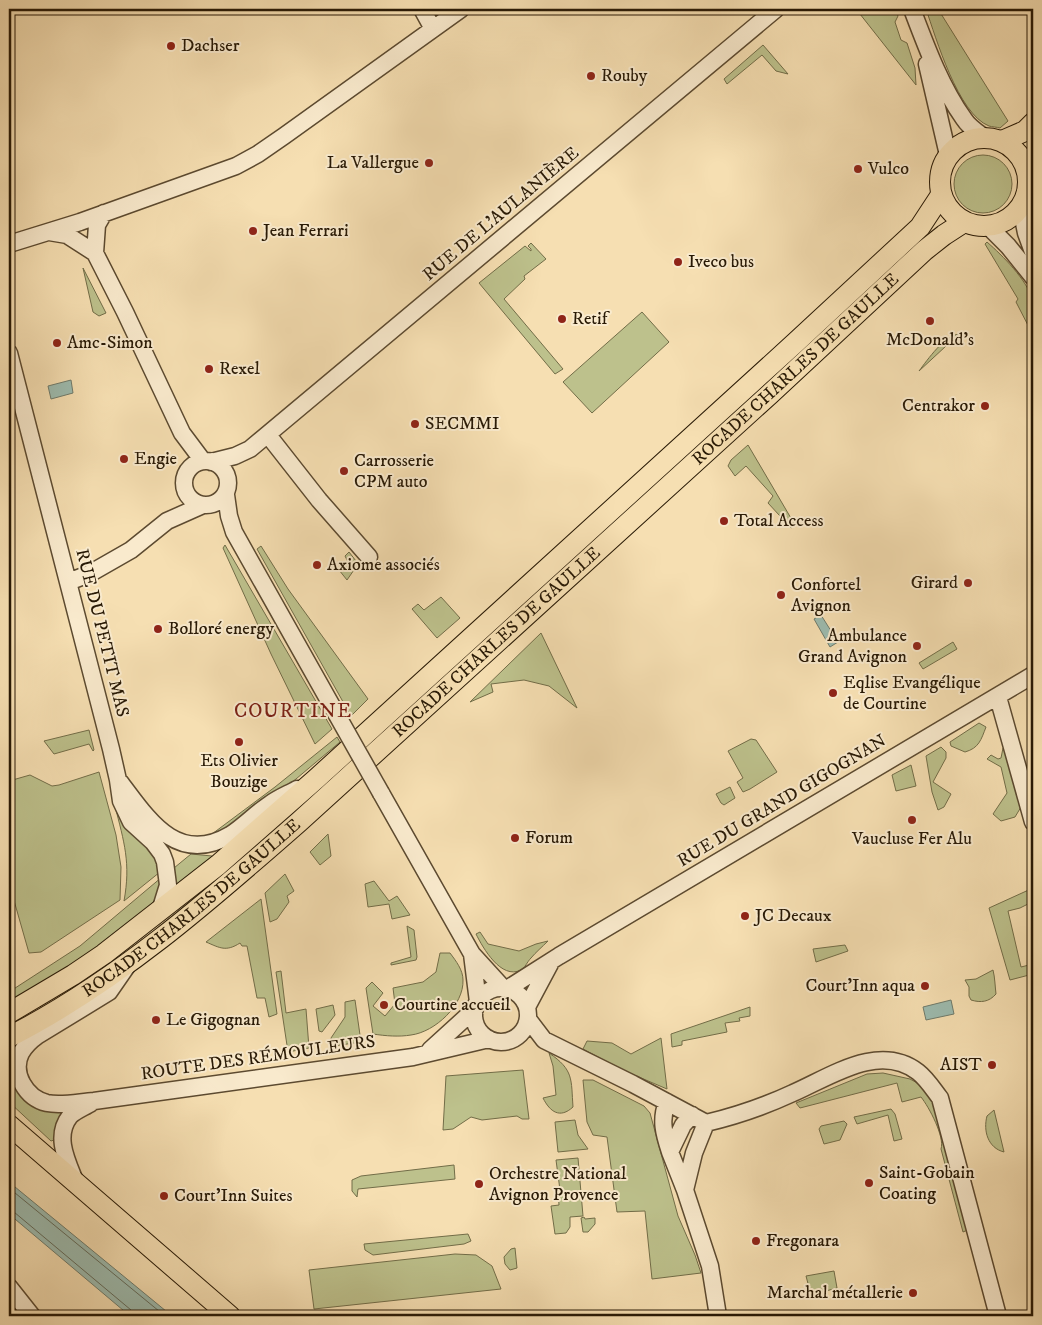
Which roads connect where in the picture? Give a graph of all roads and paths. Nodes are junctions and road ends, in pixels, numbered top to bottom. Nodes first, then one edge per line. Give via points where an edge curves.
1 (422, 9) edge
2 (462, 9) edge
3 (776, 9) edge
4 (912, 9) edge
5 (918, 25) junction
6 (433, 29) junction
7 (1033, 123) edge
8 (993, 139) junction
9 (948, 155) junction
10 (1030, 165) edge
11 (941, 195) junction
12 (1021, 208) junction
13 (104, 213) junction
14 (964, 222) junction
15 (989, 227) junction
16 (49, 232) junction
17 (9, 244) edge
18 (1033, 252) edge
19 (95, 253) junction
20 (1033, 277) edge
21 (9, 353) edge
22 (268, 435) junction
23 (250, 449) junction
24 (207, 462) junction
25 (227, 488) junction
26 (185, 489) junction
27 (204, 505) junction
28 (167, 521) junction
29 (234, 532) junction
30 (369, 557) dead end
31 (68, 582) junction
32 (1033, 675) edge
33 (998, 696) junction
34 (316, 779) junction
35 (118, 780) junction
36 (1033, 822) edge
37 (160, 911) junction
38 (472, 954) junction
39 (552, 960) junction
40 (130, 962) junction
41 (73, 975) junction
42 (505, 988) junction
43 (476, 1006) junction
44 (9, 1013) edge
45 (528, 1013) junction
46 (9, 1022) edge
47 (9, 1037) edge
48 (489, 1039) junction
49 (513, 1040) junction
50 (544, 1040) junction
51 (427, 1052) junction
52 (94, 1101) junction
53 (667, 1102) junction
54 (692, 1115) junction
55 (706, 1123) junction
56 (9, 1126) edge
57 (670, 1152) junction
58 (76, 1183) junction
59 (685, 1190) junction
60 (9, 1287) edge
61 (32, 1316) edge
62 (230, 1316) edge
63 (718, 1316) edge
64 (998, 1316) edge

1 - 6 street
2 - 6 street
3 - 22 street, RUE DE L'AULANIÈRE
4 - 5 street
5 - 8 street via 960,113 973,130
5 - 9 street
6 - 13 street via 258,154 228,169
7 - 8 main road via 1025,131
8 - 9 main road via 970,139
8 - 10 main road via 1013,148
9 - 11 main road via 942,168
10 - 12 main road via 1029,184
11 - 14 main road via 946,206
11 - 34 main road, ROCADE CHARLES DE GAULLE via 920,227
12 - 15 main road via 1001,224
12 - 18 street
13 - 16 street
13 - 19 street via 97,226
14 - 15 main road
14 - 40 main road, ROCADE CHARLES DE GAULLE via 925,250 300,821
15 - 20 street
16 - 17 street
16 - 19 street via 67,235
19 - 24 street via 182,433
21 - 31 street, RUE DU PETIT MAS
22 - 23 street, RUE DE L'AULANIÈRE
22 - 30 street
23 - 24 street, RUE DE L'AULANIÈRE
23 - 25 street, RUE DE L'AULANIÈRE
24 - 25 street via 223,468
24 - 26 street via 196,464 188,471
25 - 27 street via 220,501
25 - 29 street
26 - 27 street via 192,500
26 - 28 street
27 - 28 street
27 - 29 street
28 - 31 street via 131,550
29 - 38 street, bridge
31 - 35 street, RUE DU PETIT MAS
32 - 33 street, RUE DU GRAND GIGOGNAN
33 - 36 street
33 - 39 street, RUE DU GRAND GIGOGNAN
34 - 35 street via 270,803 231,834 211,844 194,845 176,841 150,821
34 - 37 main road, ROCADE CHARLES DE GAULLE
35 - 37 street, RUE DU PETIT MAS via 121,801 131,822 162,854 168,885
37 - 41 main road, ROCADE CHARLES DE GAULLE
38 - 42 street
38 - 43 street
39 - 42 street, RUE DU GRAND GIGOGNAN
39 - 45 street
40 - 47 main road, ROCADE CHARLES DE GAULLE via 74,1000
40 - 52 street, ROUTE DES RÉMOULEURS via 109,992 37,1036 28,1043 19,1059 19,1076 30,1095 48,1103
41 - 44 main road, ROCADE CHARLES DE GAULLE
41 - 46 main road via 35,1009
42 - 43 street via 489,991
42 - 45 street via 519,995
43 - 48 street via 474,1018 477,1027
43 - 51 street
45 - 49 street via 523,1031
45 - 50 street
48 - 49 street via 497,1042
48 - 51 street, ROUTE DES RÉMOULEURS
49 - 50 street
50 - 53 street
51 - 52 street, ROUTE DES RÉMOULEURS via 413,1057 305,1073
52 - 58 street via 71,1116 64,1130 62,1145
53 - 54 street
53 - 57 street via 662,1120
54 - 55 street
54 - 57 street via 683,1125
55 - 59 street
55 - 64 street via 757,1108 865,1061 892,1061 918,1072 940,1098
56 - 58 main road
57 - 59 street
58 - 62 main road
59 - 63 street via 710,1266
60 - 61 street

